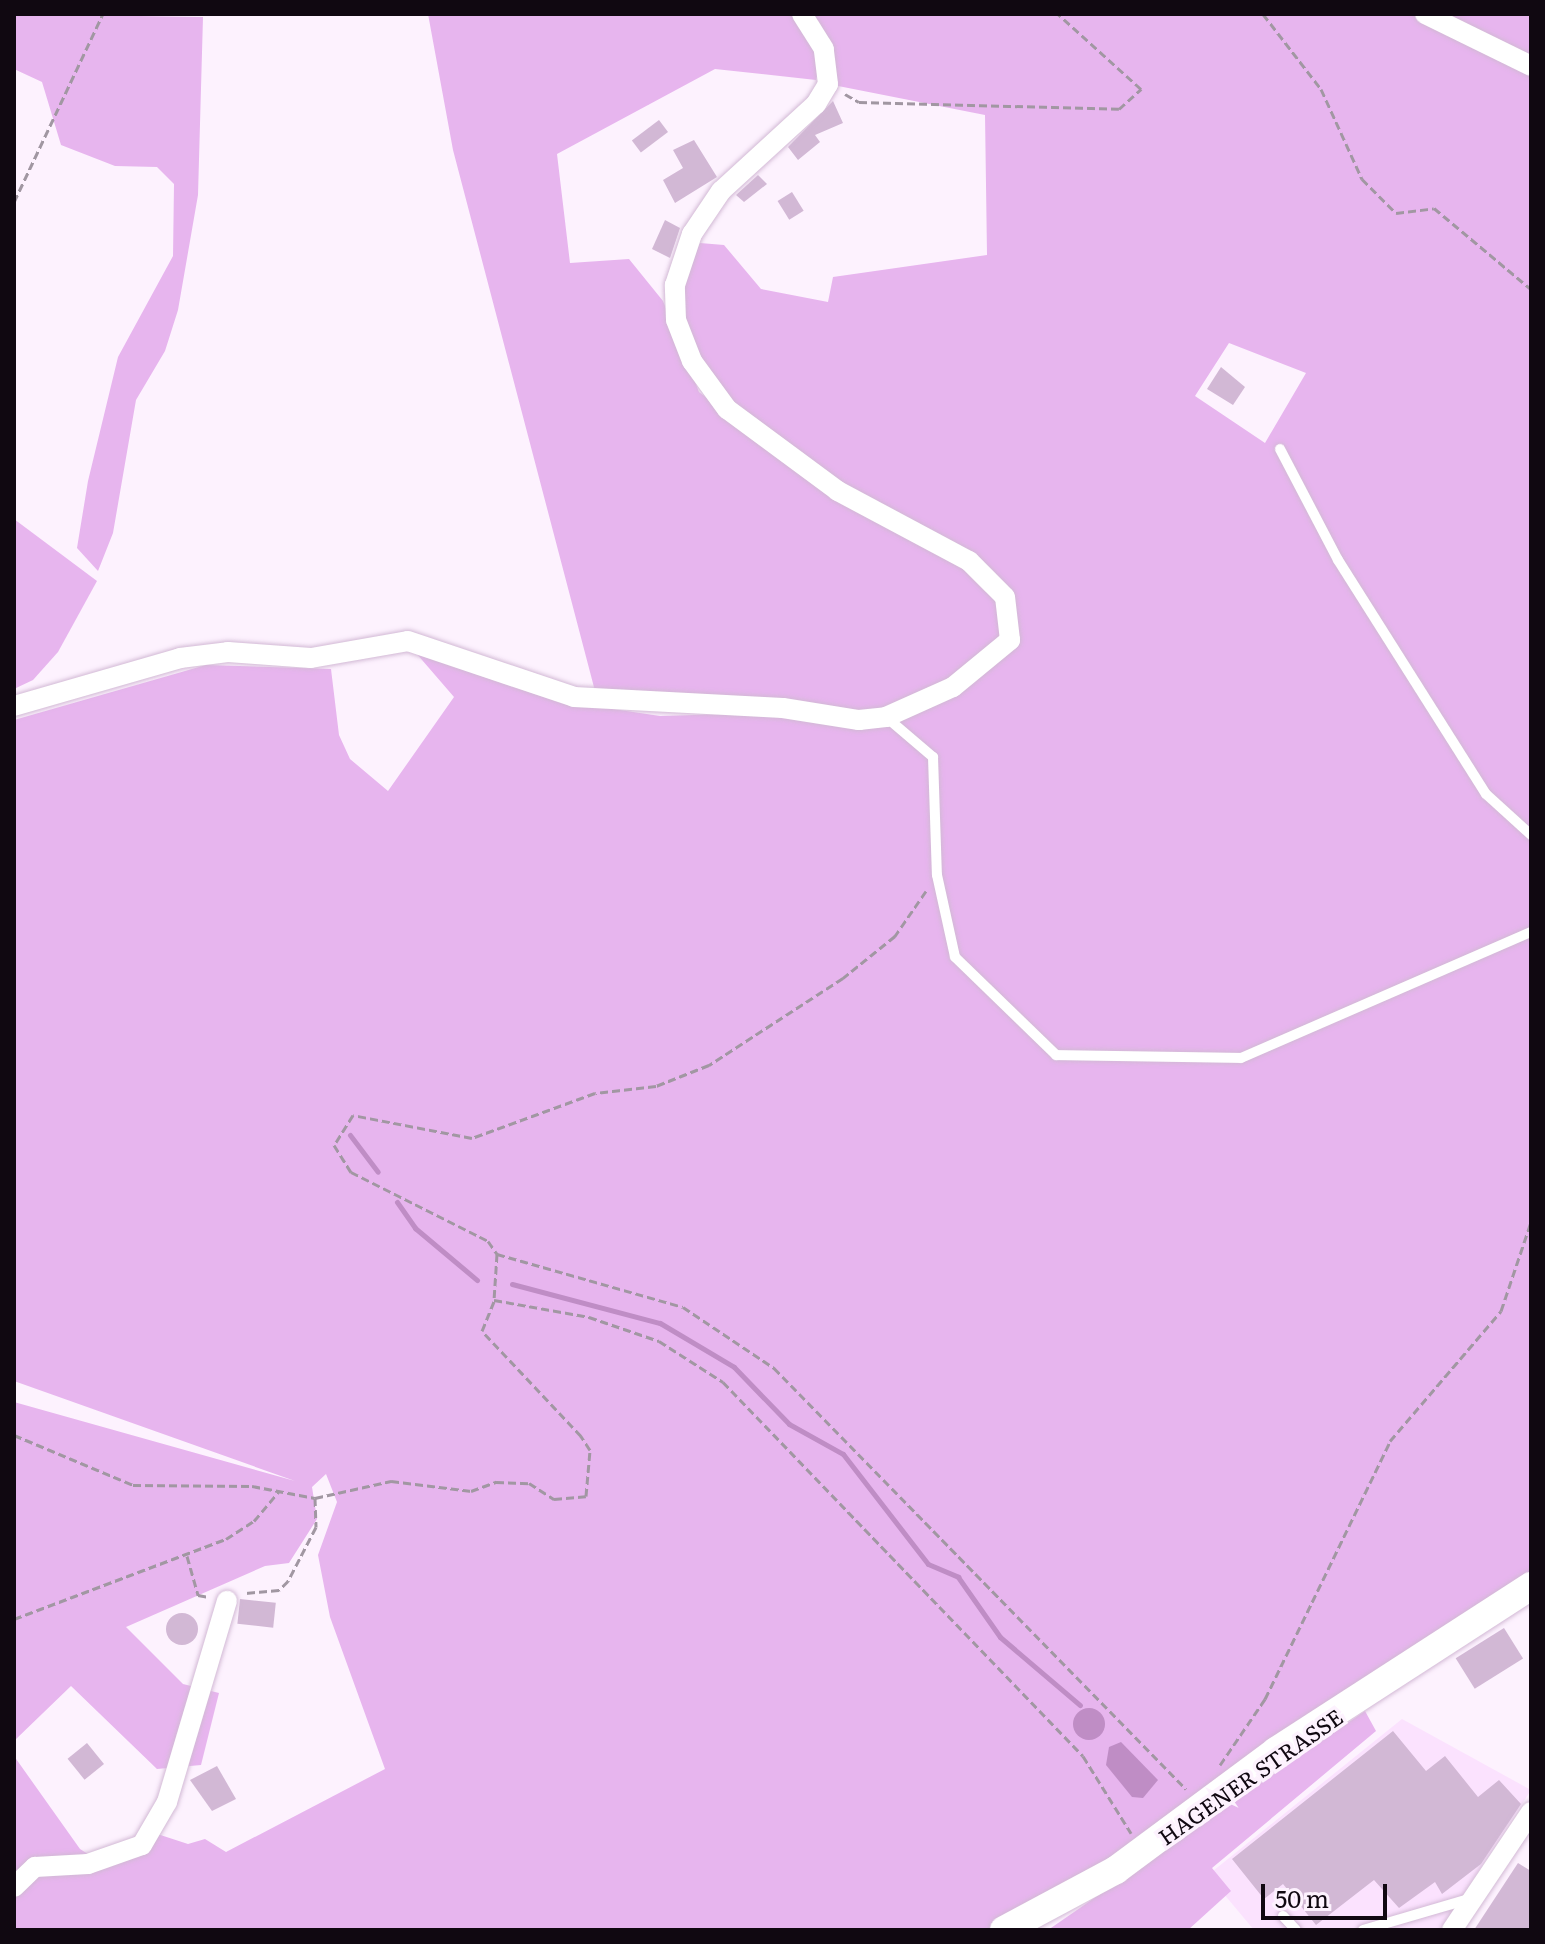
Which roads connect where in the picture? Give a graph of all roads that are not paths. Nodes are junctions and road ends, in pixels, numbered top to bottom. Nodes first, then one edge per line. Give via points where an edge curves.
1 (802, 14) edge
2 (1425, 14) edge
3 (1531, 66) edge
4 (1280, 449) dead end
5 (14, 706) edge
6 (886, 717) junction
7 (1531, 835) edge
8 (1531, 932) edge
9 (1531, 1586) edge
10 (227, 1601) road end
11 (1531, 1812) edge
12 (14, 1887) edge
13 (1471, 1899) junction
14 (1283, 1916) dead end
15 (1004, 1930) edge
16 (1296, 1930) edge
17 (1363, 1930) edge
18 (1452, 1930) edge

1 - 6 street via 824,49 828,84 816,104 721,191 692,234 675,285 676,320 692,361 727,409 838,491 969,561 1005,597 1010,640 953,687
2 - 3 street
4 - 7 lane via 1338,560 1486,794
5 - 6 street via 180,658 228,652 311,658 408,641 574,697
6 - 8 lane via 933,757 937,875 955,957 1056,1055 1088,1060 1241,1058
9 - 15 main road, HAGENER STRASSE via 1202,1805 1141,1853
10 - 12 street via 167,1802 142,1845 88,1864 35,1867
11 - 13 street
13 - 17 lane
13 - 18 street
14 - 16 lane

